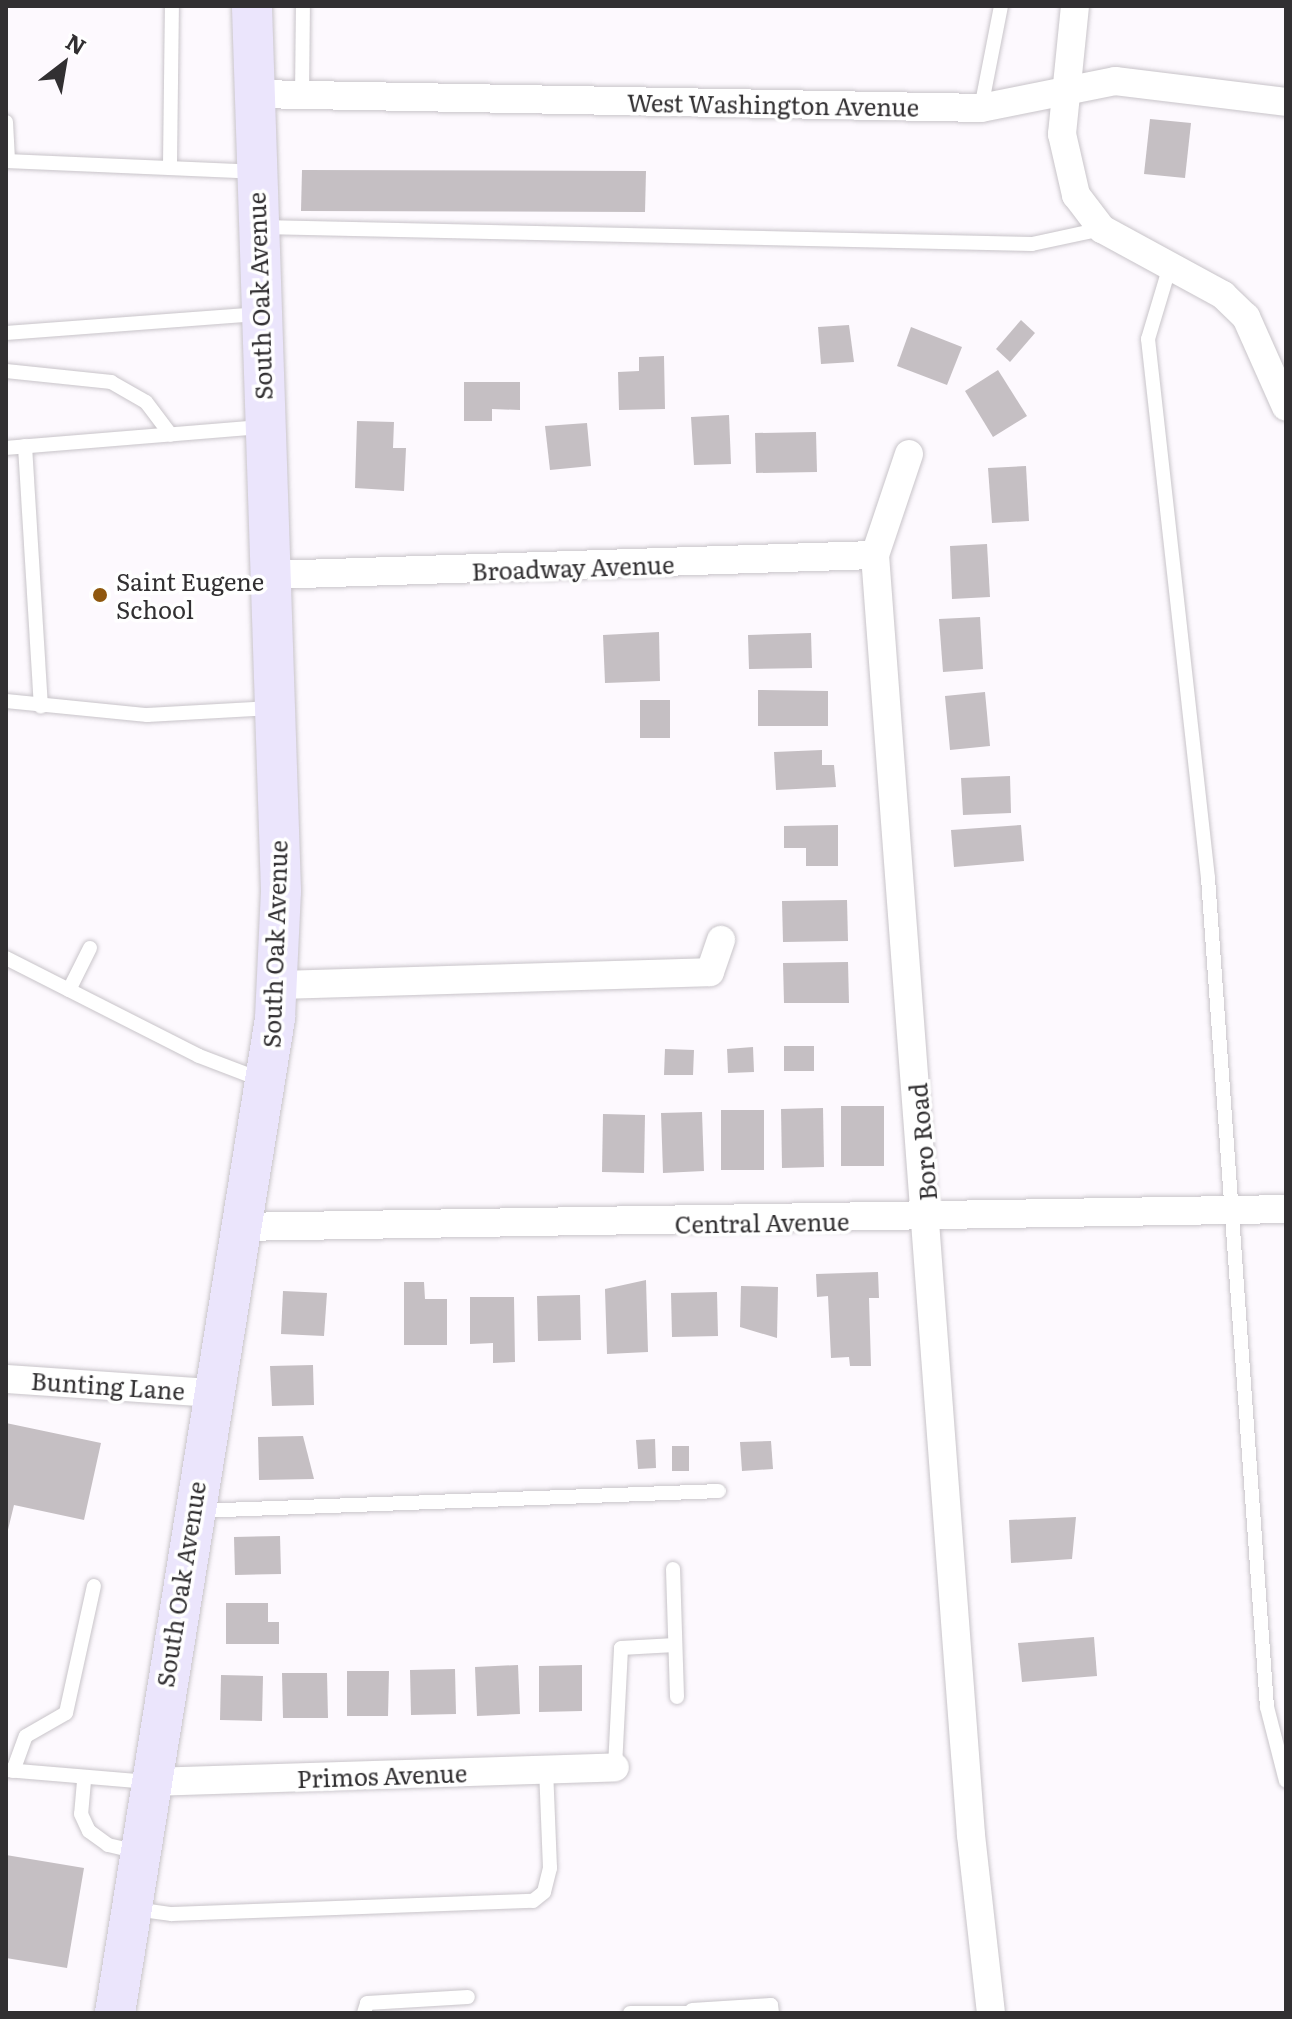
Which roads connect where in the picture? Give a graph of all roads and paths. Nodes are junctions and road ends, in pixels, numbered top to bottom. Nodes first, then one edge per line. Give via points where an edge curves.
1 (172, 6) edge
2 (252, 6) edge
3 (303, 6) edge
4 (1001, 6) edge
5 (1075, 6) edge
6 (1066, 92) junction
7 (255, 94) junction
8 (302, 95) junction
9 (1286, 102) edge
10 (981, 108) junction
11 (6, 122) edge
12 (7, 161) edge
13 (170, 164) junction
14 (255, 172) junction
15 (258, 227) junction
16 (1102, 229) junction
17 (1169, 269) junction
18 (260, 314) junction
19 (6, 333) edge
20 (6, 371) edge
21 (1286, 407) edge
22 (263, 427) junction
23 (171, 435) junction
24 (25, 446) junction
25 (6, 448) edge
26 (909, 454) dead end
27 (875, 555) junction
28 (271, 575) junction
29 (6, 701) edge
30 (41, 707) junction
31 (275, 708) junction
32 (721, 940) dead end
33 (90, 948) dead end
34 (6, 958) edge
35 (277, 985) junction
36 (69, 990) junction
37 (266, 1081) junction
38 (1286, 1209) edge
39 (1229, 1211) junction
40 (928, 1220) junction
41 (237, 1227) junction
42 (6, 1379) edge
43 (211, 1393) junction
44 (719, 1491) dead end
45 (192, 1511) junction
46 (673, 1569) dead end
47 (94, 1586) dead end
48 (675, 1645) junction
49 (677, 1697) dead end
50 (615, 1767) joint
51 (546, 1770) junction
52 (10, 1771) edge
53 (84, 1781) junction
54 (1286, 1781) edge
55 (148, 1782) junction
56 (138, 1852) junction
57 (130, 1908) junction
58 (468, 1997) dead end
59 (692, 2011) edge
60 (115, 2013) edge
61 (364, 2013) edge
62 (630, 2013) edge
63 (772, 2013) edge
64 (991, 2013) edge

1 - 13 lane
2 - 7 main road, South Oak Avenue
3 - 8 lane
4 - 10 lane
5 - 6 street
6 - 9 street, West Washington Avenue via 1115,81
6 - 10 street, West Washington Avenue
6 - 16 street via 1069,176
7 - 8 street, West Washington Avenue
7 - 14 main road, South Oak Avenue
8 - 10 street, West Washington Avenue
11 - 12 lane
12 - 13 lane
13 - 14 lane
14 - 15 main road, South Oak Avenue
15 - 16 lane via 1032,244
15 - 18 main road, South Oak Avenue
16 - 17 street
17 - 21 street via 1223,295 1246,317
17 - 39 lane via 1148,339 1208,878
18 - 19 lane
18 - 22 main road, South Oak Avenue
20 - 23 lane via 111,382 146,402
22 - 23 lane
22 - 28 main road, South Oak Avenue
23 - 24 lane
24 - 25 lane
24 - 30 lane
26 - 27 street, Boro Road
27 - 28 street, Broadway Avenue
27 - 40 street, Boro Road
28 - 31 main road, South Oak Avenue
29 - 30 lane
30 - 31 lane via 147,715
31 - 35 main road, South Oak Avenue
32 - 35 street via 710,972
33 - 36 lane
34 - 36 lane
35 - 37 main road, South Oak Avenue
36 - 37 lane
37 - 41 main road, South Oak Avenue
38 - 39 street, Central Avenue
39 - 40 street, Central Avenue
39 - 54 lane via 1267,1707
40 - 41 street, Central Avenue
40 - 64 street, Boro Road via 971,1835
41 - 43 main road, South Oak Avenue
42 - 43 street, Bunting Lane
43 - 45 main road, South Oak Avenue
44 - 45 lane
45 - 55 main road, South Oak Avenue
46 - 48 lane
47 - 52 lane via 66,1713 26,1736
48 - 49 lane
48 - 50 lane via 621,1648
50 - 51 street, Primos Avenue
51 - 55 street, Primos Avenue
51 - 57 lane via 550,1868 544,1892 533,1901 172,1914
52 - 53 lane
53 - 55 lane
53 - 56 lane via 81,1814 89,1831 108,1845
55 - 56 main road, South Oak Avenue
56 - 57 main road, South Oak Avenue
57 - 60 main road, South Oak Avenue
58 - 61 lane via 367,2003
59 - 62 lane
59 - 63 lane via 771,2005

